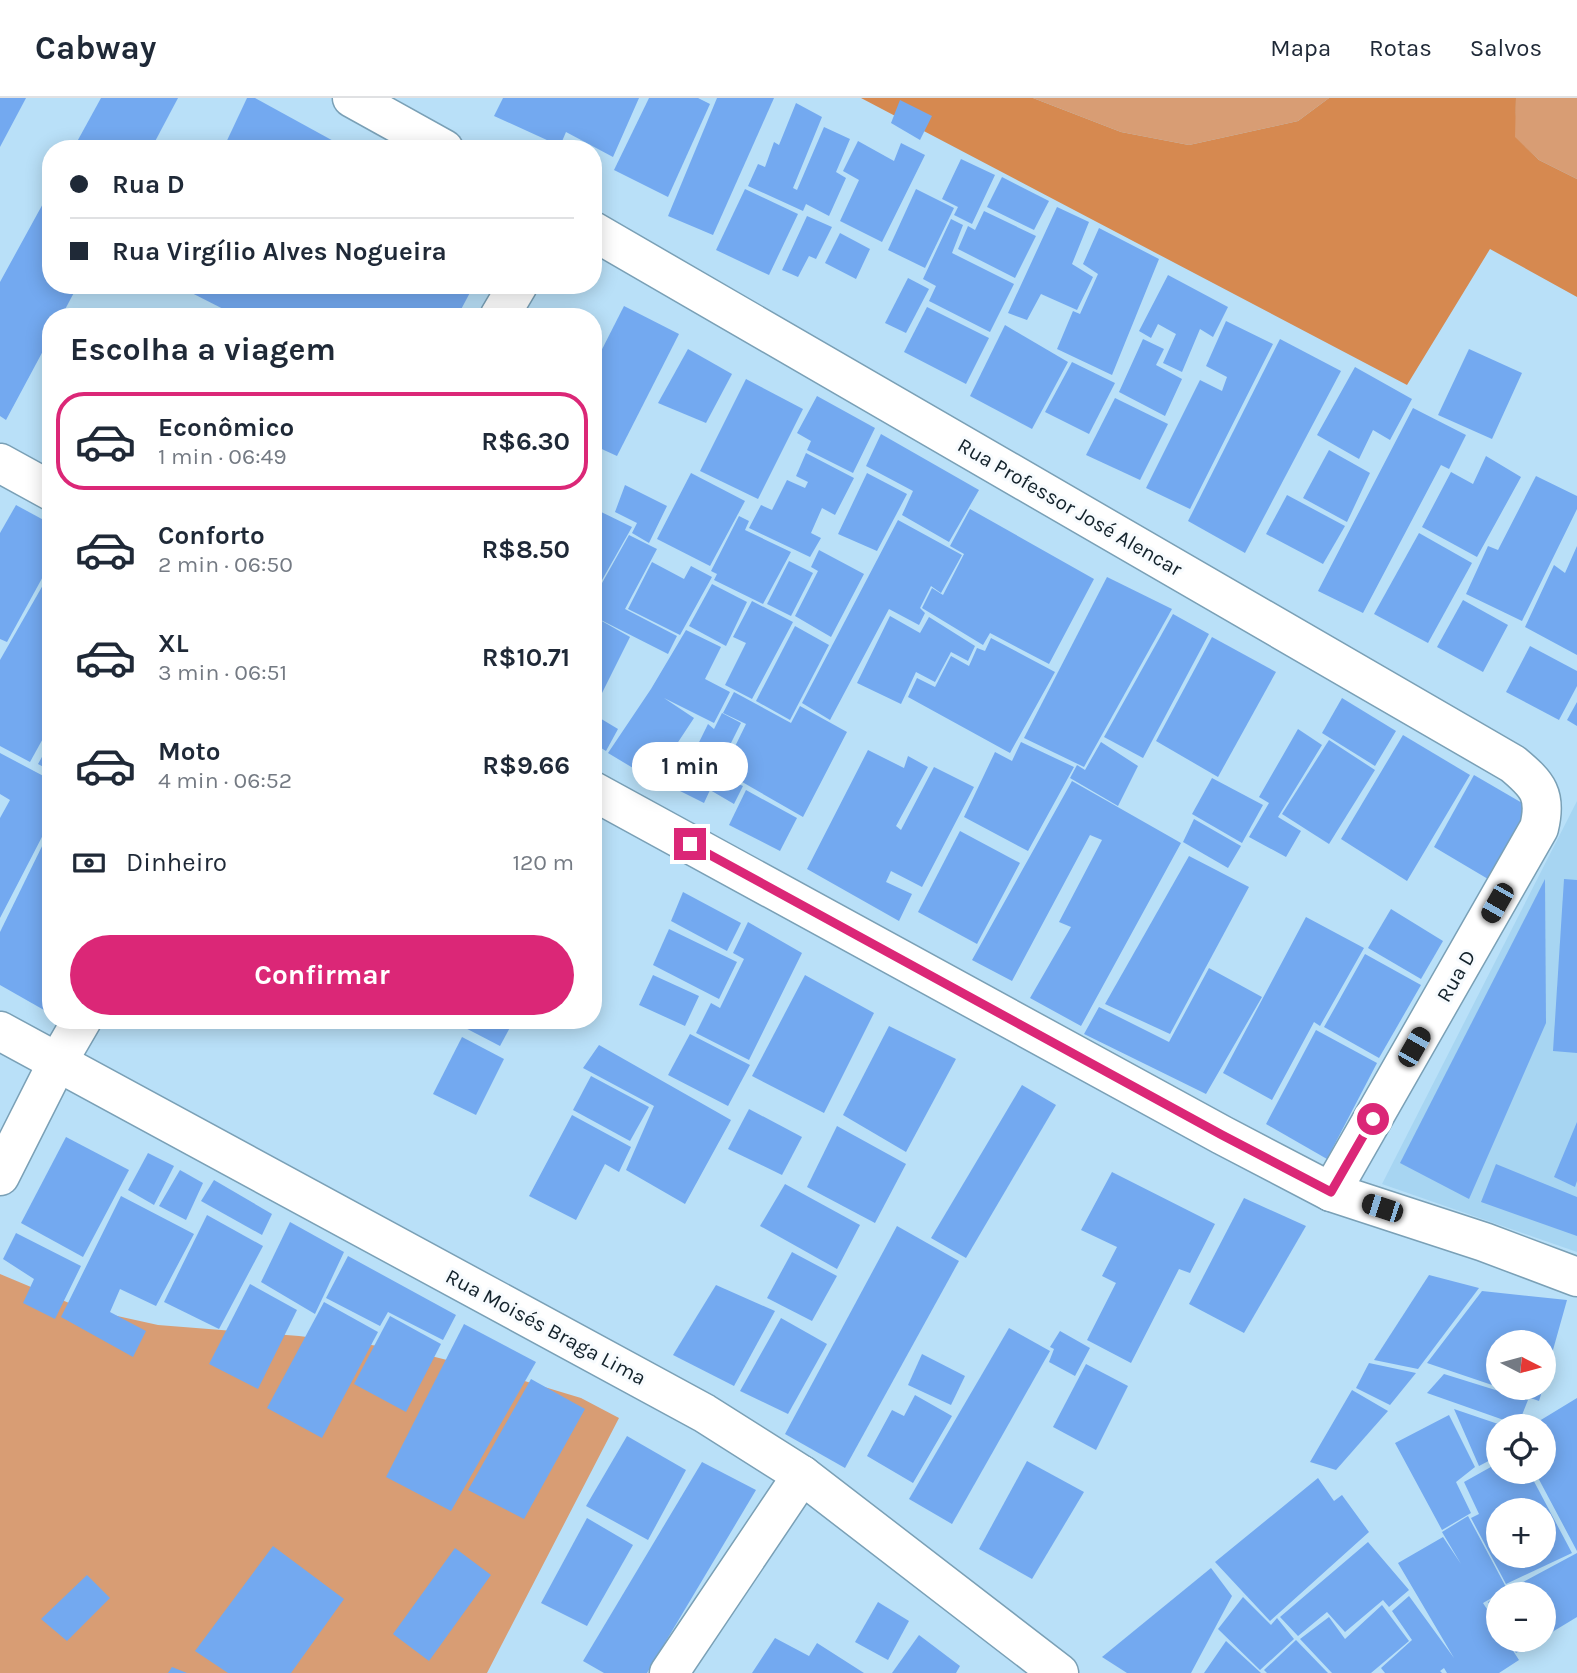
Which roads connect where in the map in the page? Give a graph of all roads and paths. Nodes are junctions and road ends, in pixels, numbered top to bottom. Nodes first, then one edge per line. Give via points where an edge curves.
1 (352, 98) edge
2 (428, 140) edge
3 (602, 237) edge
4 (0, 463) edge
5 (42, 486) edge
6 (1540, 792) joint
7 (602, 796) edge
8 (77, 1029) edge
9 (0, 1031) edge
10 (57, 1063) junction
11 (0, 1176) edge
12 (1331, 1192) junction
13 (1577, 1277) edge
14 (802, 1475) junction
15 (669, 1673) edge
16 (1059, 1673) edge

1 - 2 street
3 - 6 street, Rua Professor José Alencar via 1513,764
4 - 5 street
6 - 12 street, Rua D via 1544,810 1539,828
7 - 12 street
8 - 10 street
9 - 10 street, Rua Moisés Braga Lima
10 - 11 street
10 - 14 street, Rua Moisés Braga Lima via 704,1413
12 - 13 street
14 - 15 street
14 - 16 street, Rua Moisés Braga Lima

